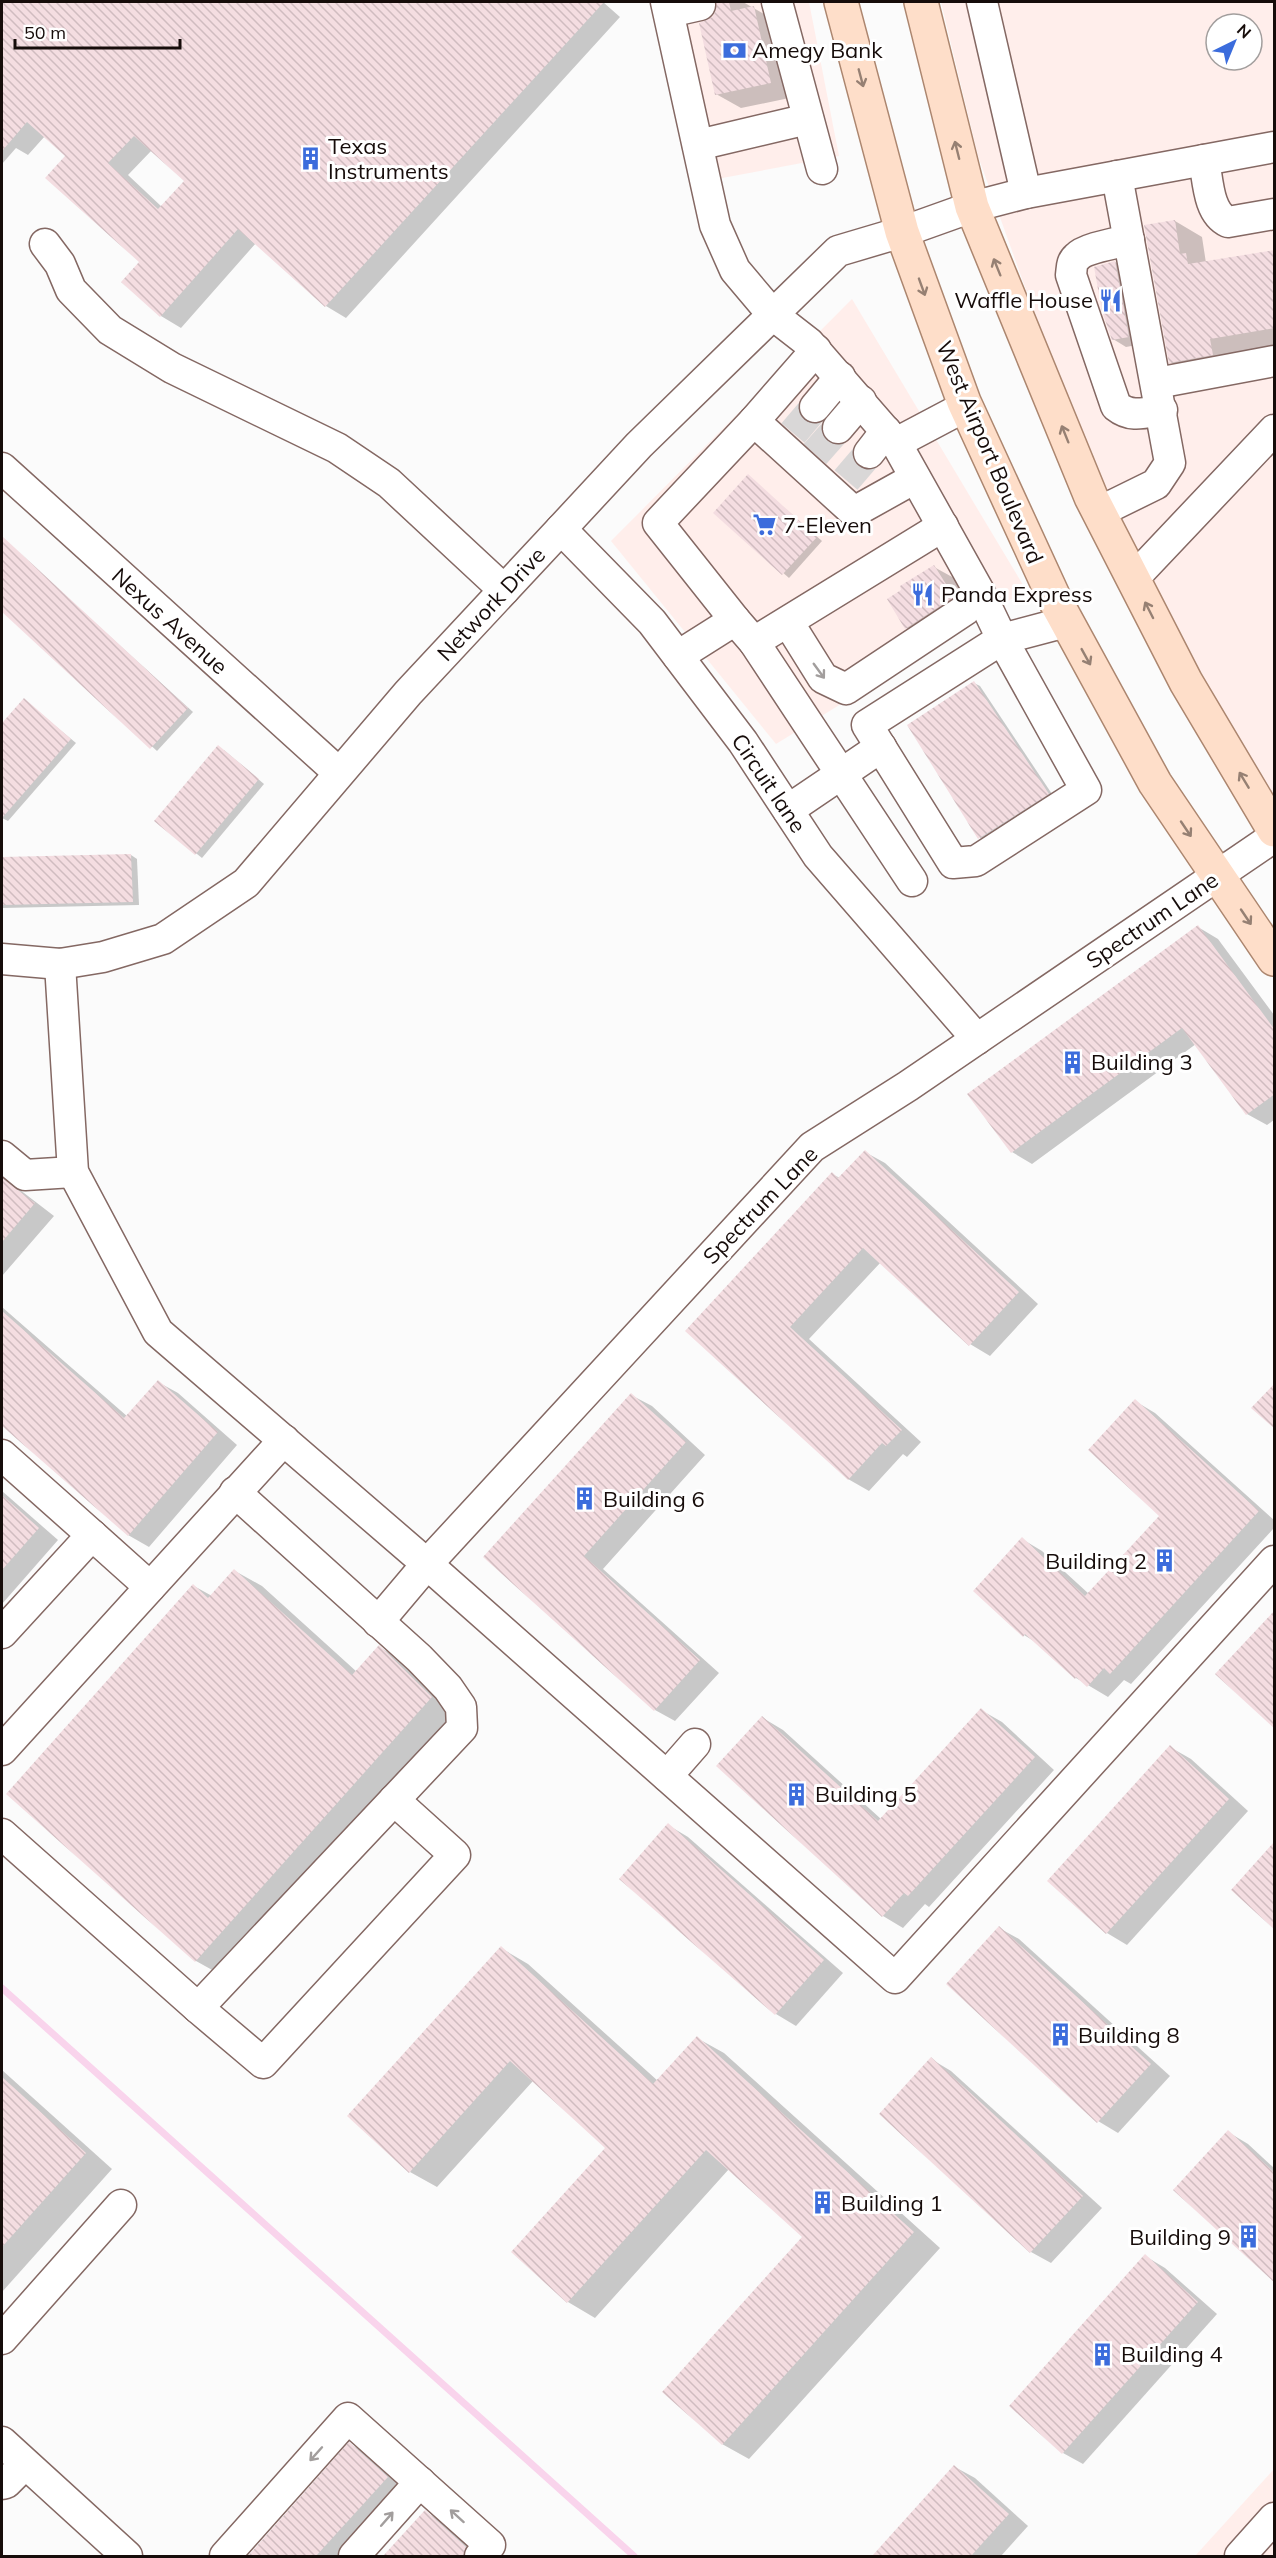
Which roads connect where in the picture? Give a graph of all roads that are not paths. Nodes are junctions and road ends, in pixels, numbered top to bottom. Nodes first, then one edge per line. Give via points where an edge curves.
1 (777, 2) edge
2 (841, 2) edge
3 (921, 2) edge
4 (982, 2) edge
5 (700, 5) dead end
6 (667, 7) edge
7 (808, 120) junction
8 (698, 144) junction
9 (1275, 147) edge
10 (1204, 160) junction
11 (822, 169) dead end
12 (1117, 176) junction
13 (1026, 193) junction
14 (972, 207) junction
15 (1275, 214) edge
16 (902, 232) junction
17 (1129, 240) junction
18 (45, 244) dead end
19 (773, 315) junction
20 (816, 350) junction
21 (1275, 361) edge
22 (840, 377) junction
23 (1159, 397) junction
24 (861, 401) junction
25 (966, 406) junction
26 (815, 407) tunnel mouth
27 (754, 421) junction
28 (838, 428) tunnel mouth
29 (1275, 430) edge
30 (883, 442) junction
31 (2, 468) edge
32 (915, 478) junction
33 (1099, 512) junction
34 (943, 526) junction
35 (561, 529) junction
36 (1133, 579) junction
37 (504, 590) junction
38 (980, 593) junction
39 (788, 622) junction
40 (1066, 622) junction
41 (745, 631) junction
42 (1002, 639) junction
43 (678, 656) junction
44 (881, 747) junction
45 (339, 773) junction
46 (841, 775) junction
47 (788, 810) junction
48 (1275, 830) edge
49 (1275, 837) edge
50 (1217, 875) junction
51 (912, 881) dead end
52 (2, 959) edge
53 (1275, 959) edge
54 (60, 964) junction
55 (977, 1039) junction
56 (2, 1156) edge
57 (73, 1172) junction
58 (284, 1440) junction
59 (2, 1455) edge
60 (235, 1492) junction
61 (92, 1535) junction
62 (1275, 1561) edge
63 (427, 1564) junction
64 (150, 1587) junction
65 (378, 1622) junction
66 (2, 1633) edge
67 (696, 1744) dead end
68 (2, 1750) edge
69 (667, 1776) junction
70 (394, 1800) junction
71 (2, 1834) edge
72 (198, 2008) junction
73 (121, 2205) dead end
74 (2, 2339) edge
75 (2, 2442) edge
76 (9, 2482) edge
77 (420, 2482) junction
78 (1275, 2518) edge
79 (127, 2556) edge
80 (225, 2556) edge
81 (354, 2556) edge
82 (480, 2556) edge
83 (1240, 2556) edge

1 - 7 street
2 -> 16 main road, West Airport Boulevard
14 -> 3 main road
4 - 13 street
5 - 6 street
6 - 8 street
7 - 8 street
7 - 11 street
8 - 19 street via 715,225 735,270
9 - 10 street, Network Drive
10 - 12 street, Network Drive
10 - 15 street via 1213,206 1222,219 1228,222
12 - 13 street, Network Drive
12 - 17 street
13 - 14 street, Network Drive
14 - 16 street, Network Drive
33 -> 14 main road
16 - 19 street, Network Drive via 838,251
16 -> 25 main road, West Airport Boulevard
17 - 23 street
17 - 23 street via 1083,252 1076,257 1071,275 1116,406 1125,413 1138,414
18 - 37 street via 60,264 71,290 110,330 172,368 337,448 389,483
19 - 20 street
19 - 35 street, Network Drive via 639,445
20 - 22 street
20 - 27 street
21 - 23 street
22 - 24 street
22 - 26 street
23 - 33 street via 1170,463 1166,471 1156,484
24 - 28 street
24 - 30 street
25 - 30 street
25 - 40 main road, West Airport Boulevard
27 - 32 street via 788,440 840,487 854,512
27 - 41 street via 658,523
29 - 36 street
30 - 32 street
31 - 45 street, Nexus Avenue
32 - 34 street
33 - 36 main road
34 - 38 street
34 - 39 street
35 - 37 street, Network Drive
35 - 43 street, Circuit lane via 652,622
48 -> 36 main road via 1186,682
37 - 45 street, Network Drive
39 -> 38 street via 823,678 846,689 965,610
38 - 42 street
39 - 41 street
40 - 42 street
40 -> 50 main road, West Airport Boulevard via 1155,783
41 - 43 street
41 - 46 street
42 - 44 street via 867,725
42 - 44 street via 1086,790 976,861 953,862
43 - 47 street, Circuit lane
44 - 46 street
45 - 54 street, Network Drive via 246,882 163,939 103,957
46 - 47 street
46 - 51 street
47 - 55 street, Circuit lane via 818,856
49 - 50 street, Spectrum Lane
50 -> 53 main road, West Airport Boulevard
50 - 55 street, Spectrum Lane
52 - 54 street, Network Drive
54 - 57 street
55 - 63 street, Spectrum Lane via 812,1147
56 - 57 street via 25,1175
57 - 58 street via 158,1332
58 - 60 street
58 - 63 street
59 - 61 street
60 - 64 street
60 - 65 street
61 - 64 street
61 - 66 street
62 - 69 street via 895,1978
63 - 65 street, Spectrum Lane
63 - 69 street
64 - 68 street
65 - 70 street via 419,1658 461,1707 462,1728
67 - 69 street
70 - 72 street
70 - 72 street via 455,1855 263,2063
71 - 72 street
73 - 74 street
75 - 76 street
76 - 79 street
77 -> 80 street via 348,2418
81 -> 77 street
82 -> 77 street via 490,2545
78 - 83 street

